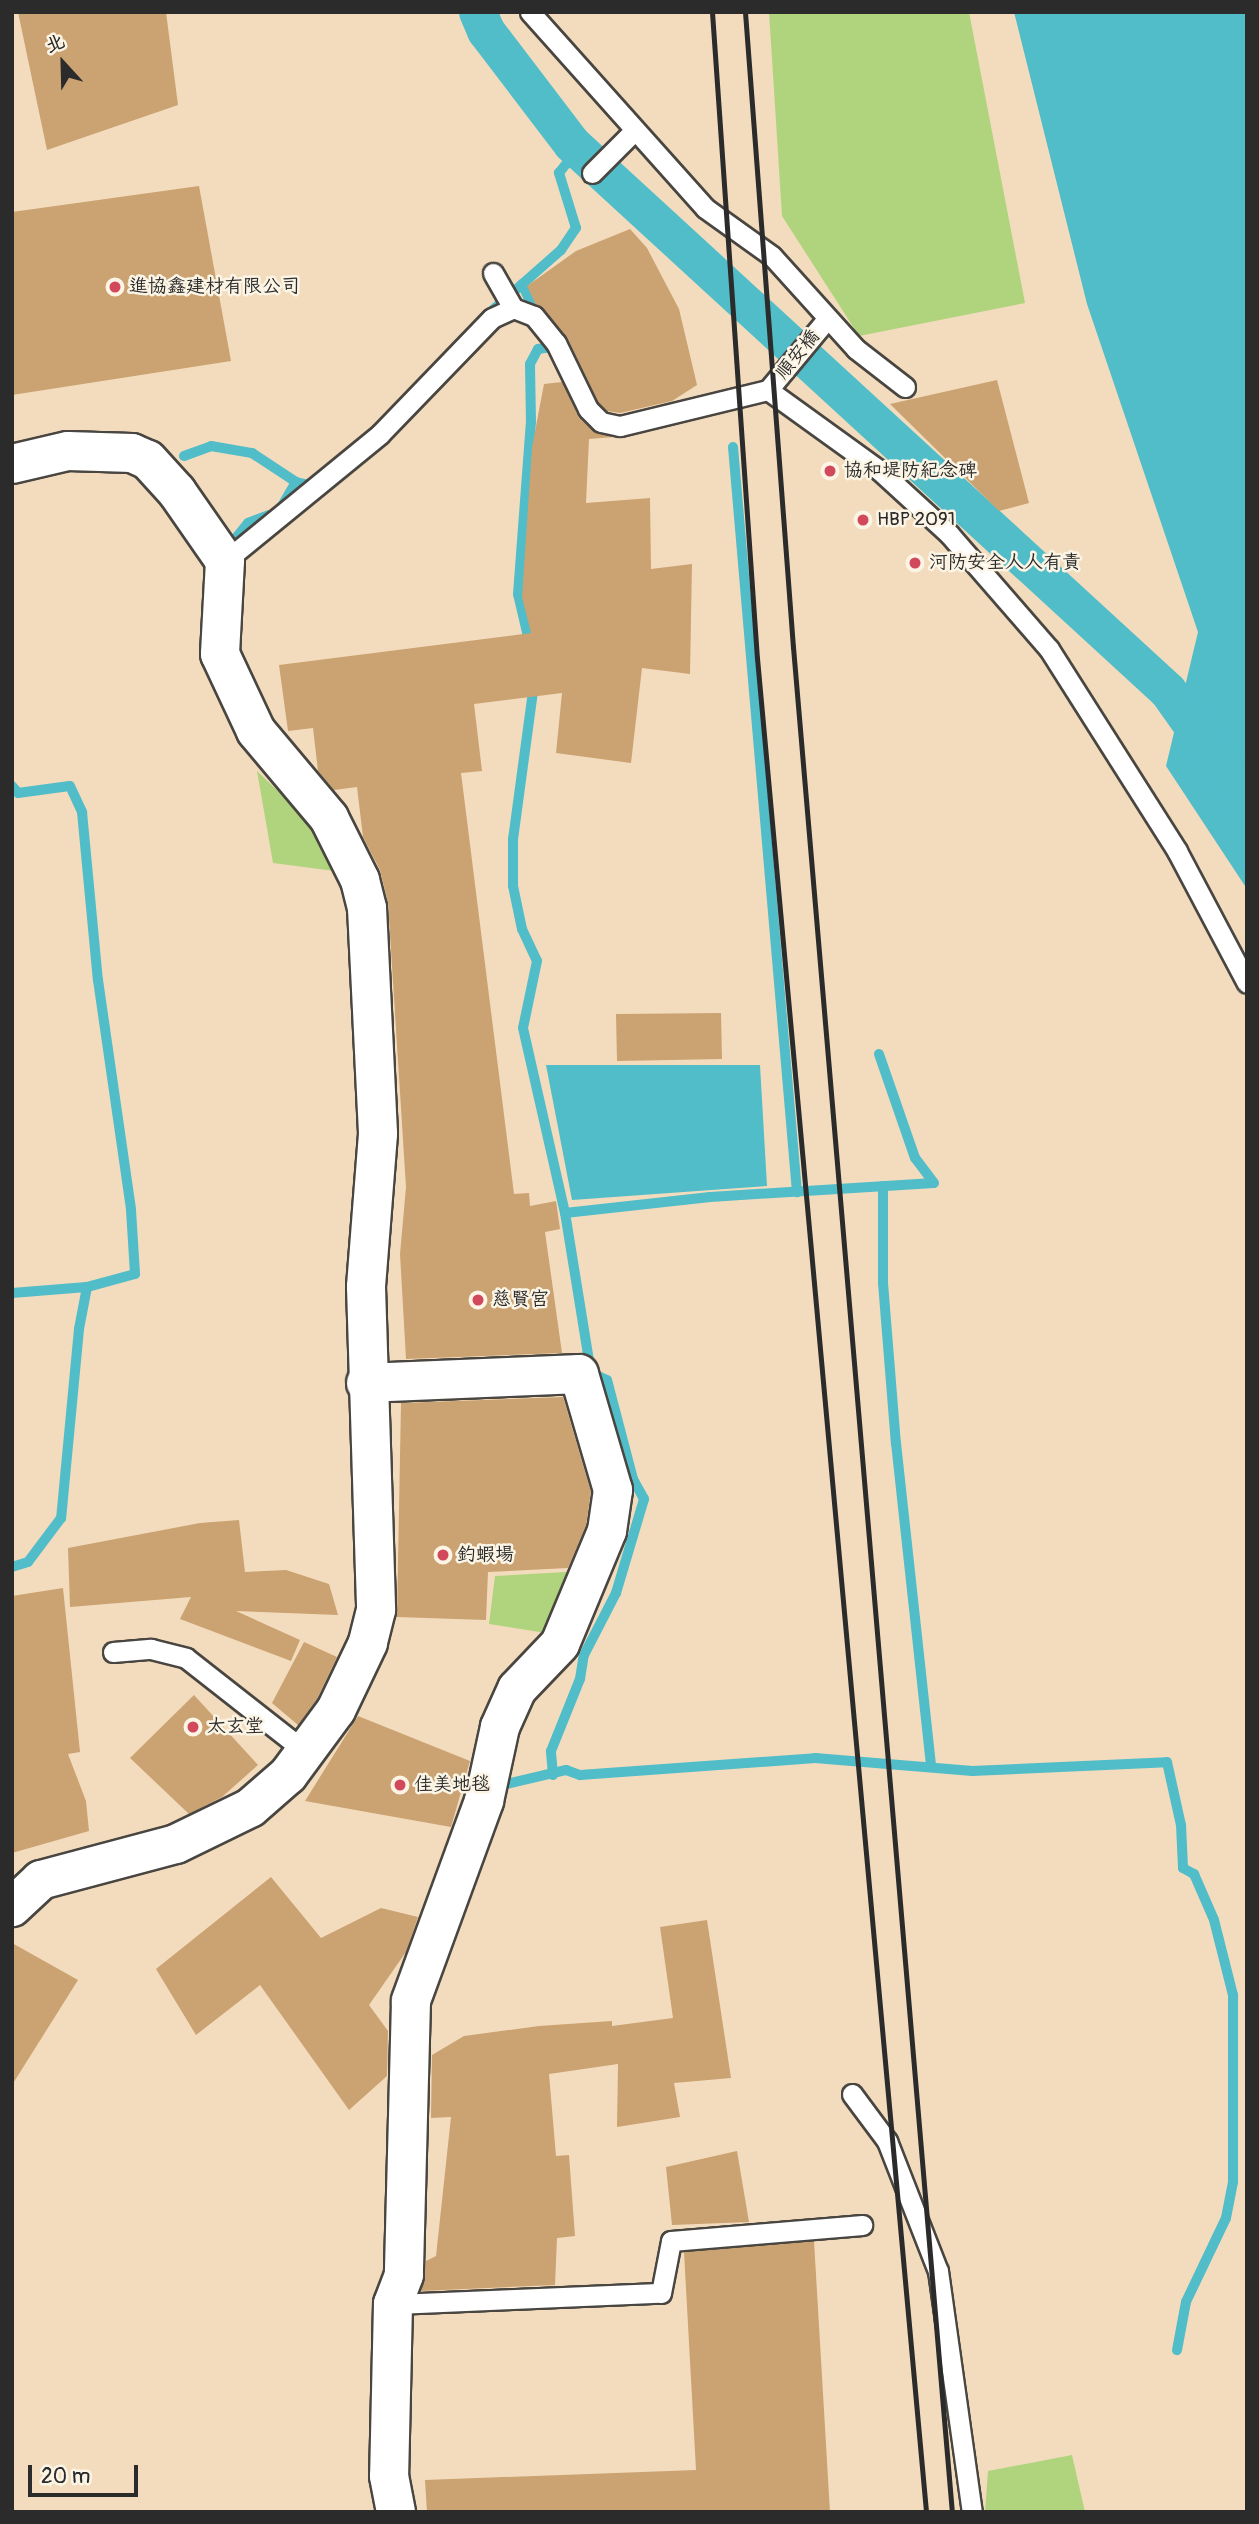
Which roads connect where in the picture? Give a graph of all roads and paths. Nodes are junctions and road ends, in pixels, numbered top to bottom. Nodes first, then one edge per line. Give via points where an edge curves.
1 (530, 12) edge
2 (634, 131) junction
3 (592, 173) dead end
4 (498, 282) dead end
5 (513, 309) junction
6 (827, 319) junction
7 (905, 387) dead end
8 (768, 390) junction
9 (12, 464) edge
10 (225, 561) junction
11 (1247, 983) edge
12 (366, 1383) junction
13 (113, 1652) dead end
14 (306, 1752) junction
15 (14, 1898) edge
16 (852, 2094) dead end
17 (862, 2225) dead end
18 (393, 2304) junction
19 (396, 2512) edge
20 (972, 2512) edge

1 - 2 lane
2 - 3 lane
2 - 6 lane via 705,208 772,256
4 - 5 lane
5 - 8 lane via 534,316 556,343 588,409 601,422 620,426
5 - 10 lane via 492,318 380,434
6 - 7 lane via 856,349
6 - 8 lane, 順安橋
8 - 11 lane via 889,479 949,534 1049,649 1177,850
9 - 10 street via 68,451 132,453 148,460 177,492
10 - 12 street via 220,654 256,731 329,818 359,880 367,908 379,1134 366,1287
12 - 14 street via 376,1610 368,1643 336,1710
12 - 18 street via 579,1374 613,1490 607,1531 560,1644 517,1689 500,1727 484,1801 411,2001 404,2275
13 - 14 lane via 151,1649 186,1658
14 - 15 street via 288,1775 250,1808 176,1844 41,1880
16 - 20 lane via 887,2141 938,2271
17 - 18 lane via 671,2242 661,2292
18 - 19 street via 389,2476

